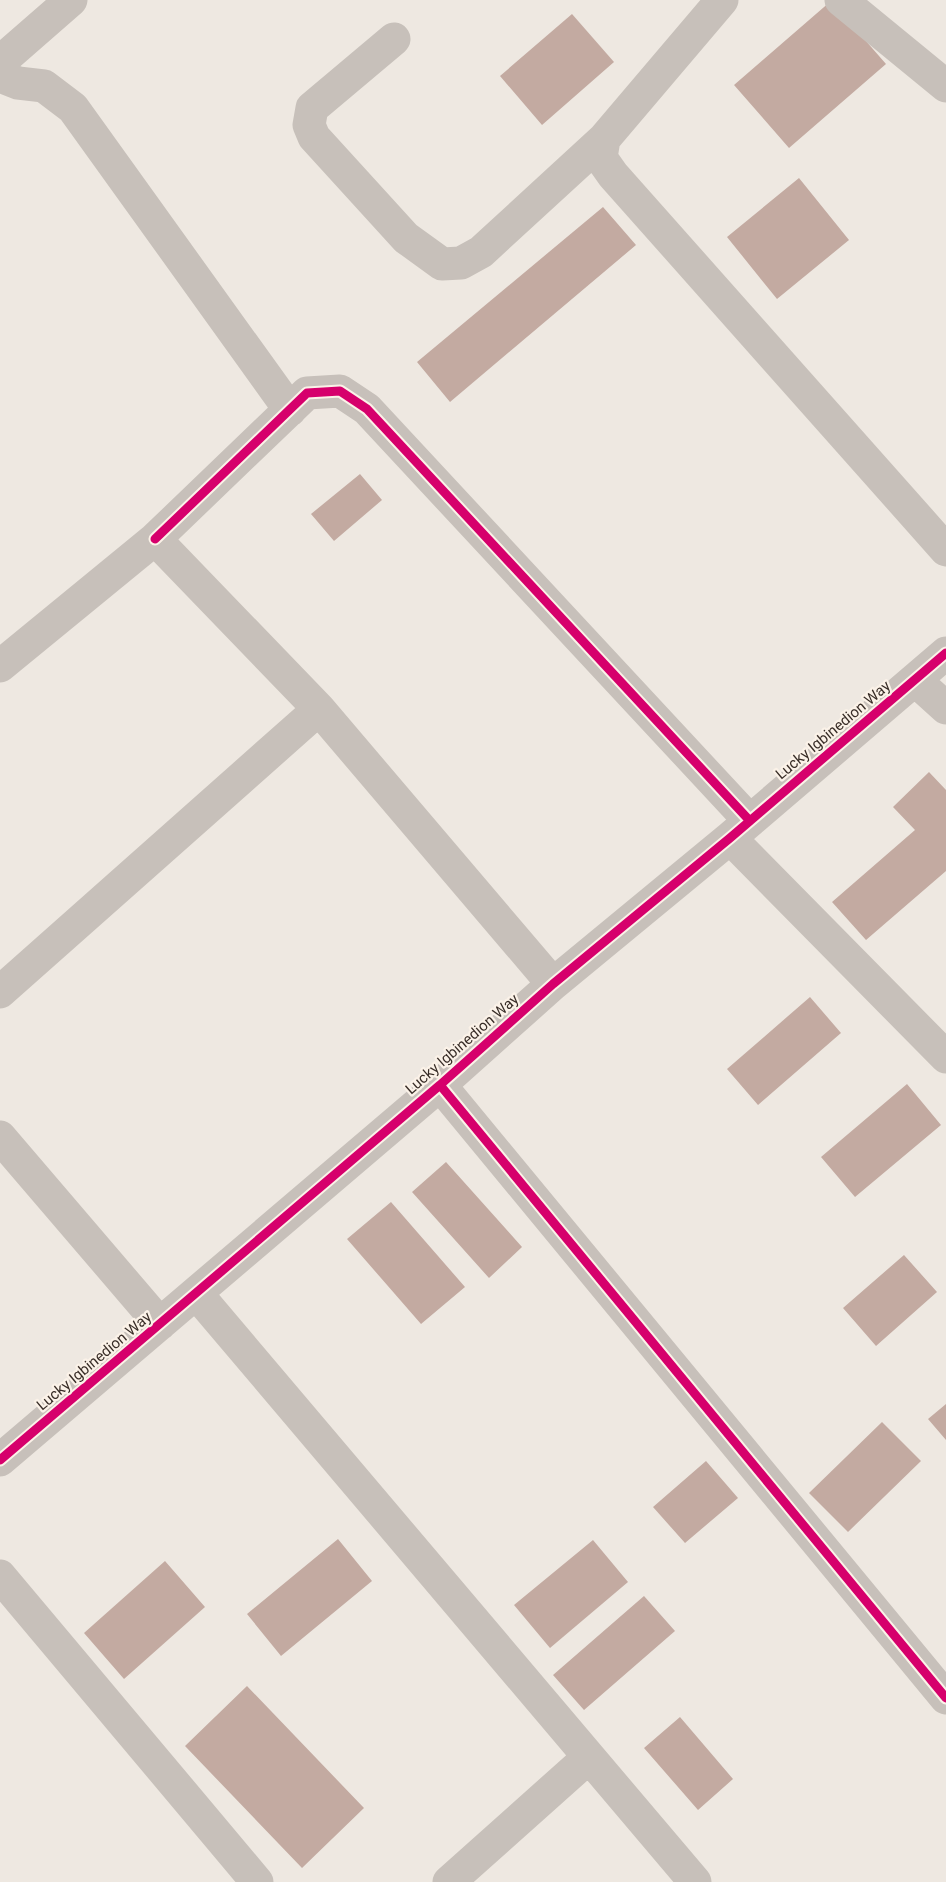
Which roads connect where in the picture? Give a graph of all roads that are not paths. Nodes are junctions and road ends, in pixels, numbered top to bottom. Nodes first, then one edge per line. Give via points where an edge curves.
1 (71, 0) edge
2 (722, 0) edge
3 (841, 0) edge
4 (394, 39) dead end
5 (0, 62) edge
6 (0, 76) edge
7 (946, 86) edge
8 (604, 139) junction
9 (290, 410) junction
10 (155, 539) junction
11 (946, 550) edge
12 (946, 653) edge
13 (0, 666) edge
14 (915, 680) junction
15 (946, 708) edge
16 (319, 709) junction
17 (740, 829) junction
18 (553, 984) junction
19 (0, 992) edge
20 (946, 1058) edge
21 (440, 1085) junction
22 (0, 1137) edge
23 (196, 1293) junction
24 (160, 1324) junction
25 (0, 1460) edge
26 (0, 1576) edge
27 (946, 1698) edge
28 (589, 1757) junction
29 (257, 1882) edge
30 (449, 1882) edge
31 (695, 1882) edge

1 - 5 street
2 - 8 street
3 - 7 street
4 - 8 street via 312,108 309,125 314,137 406,238 442,264 461,264 481,252
6 - 9 street via 44,86 73,108
8 - 11 street via 601,158 613,176
9 - 10 street
9 - 17 street via 307,393 339,391 367,409
10 - 13 street
10 - 16 street
12 - 14 street, Lucky Igbinedion Way
14 - 15 street
14 - 17 street, Lucky Igbinedion Way
16 - 18 street
16 - 19 street
17 - 18 street, Lucky Igbinedion Way
17 - 20 street
18 - 21 street, Lucky Igbinedion Way
21 - 23 street, Lucky Igbinedion Way
21 - 27 street
22 - 24 street
23 - 24 street, Lucky Igbinedion Way
23 - 28 street
24 - 25 street, Lucky Igbinedion Way
26 - 29 street
28 - 30 street
28 - 31 street

